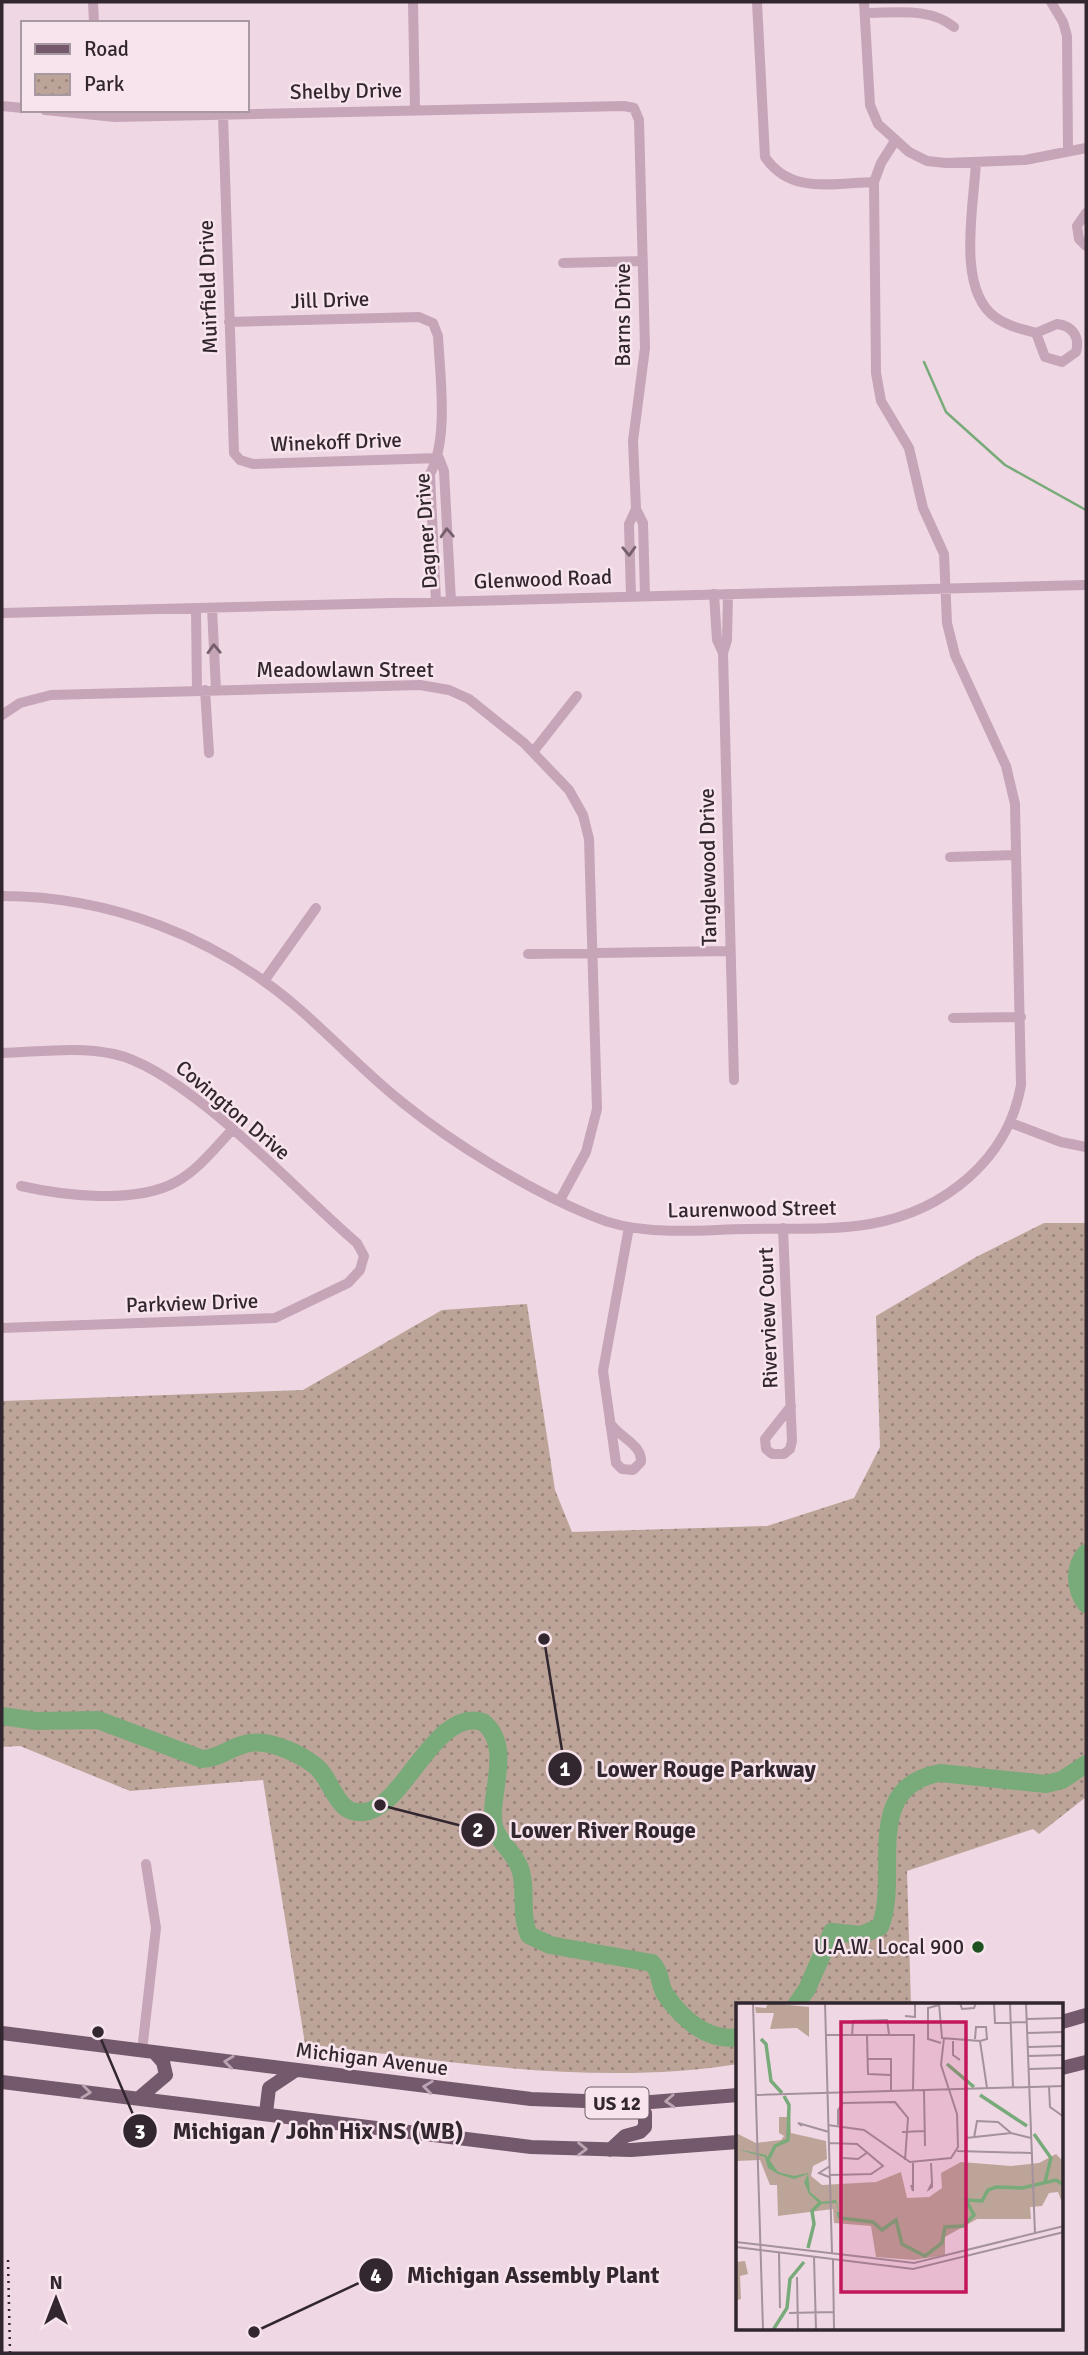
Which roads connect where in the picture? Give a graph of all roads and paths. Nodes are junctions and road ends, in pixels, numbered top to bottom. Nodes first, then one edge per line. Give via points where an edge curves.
1 (93, 2) edge
2 (412, 2) edge
3 (757, 2) edge
4 (1051, 2) edge
5 (865, 8) edge
6 (94, 21) edge
7 (954, 27) dead end
8 (2, 106) edge
9 (21, 108) edge
10 (415, 109) junction
11 (97, 113) edge
12 (223, 114) junction
13 (639, 120) joint
14 (895, 141) junction
15 (1086, 148) edge
16 (1068, 150) junction
17 (976, 162) junction
18 (874, 182) junction
19 (1086, 213) edge
20 (1086, 246) edge
21 (643, 261) junction
22 (563, 263) dead end
23 (431, 321) joint
24 (229, 322) junction
25 (1036, 332) dead end
26 (236, 457) joint
27 (439, 458) junction
28 (636, 509) junction
29 (1086, 585) edge
30 (946, 588) junction
31 (714, 594) junction
32 (728, 594) junction
33 (645, 595) junction
34 (631, 596) junction
35 (451, 601) junction
36 (436, 602) junction
37 (212, 608) junction
38 (196, 609) junction
39 (2, 613) edge
40 (723, 653) junction
41 (206, 690) junction
42 (577, 696) dead end
43 (4, 711) edge
44 (533, 752) junction
45 (209, 753) dead end
46 (1016, 855) junction
47 (950, 857) dead end
48 (2, 896) edge
49 (316, 908) dead end
50 (729, 951) junction
51 (528, 954) dead end
52 (594, 955) junction
53 (264, 981) junction
54 (1021, 1017) junction
55 (953, 1018) dead end
56 (2, 1053) edge
57 (734, 1080) dead end
58 (1011, 1123) junction
59 (232, 1130) junction
60 (1086, 1147) edge
61 (21, 1186) dead end
62 (559, 1200) junction
63 (629, 1227) junction
64 (783, 1228) junction
65 (364, 1261) joint
66 (2, 1328) edge
67 (791, 1406) dead end
68 (610, 1423) dead end
69 (146, 1864) dead end
70 (1086, 2015) edge
71 (1064, 2023) edge
72 (2, 2033) edge
73 (148, 2052) junction
74 (1086, 2062) edge
75 (1064, 2067) edge
76 (296, 2070) junction
77 (2, 2082) edge
78 (736, 2095) edge
79 (139, 2098) junction
80 (639, 2103) junction
81 (267, 2113) junction
82 (736, 2142) edge
83 (610, 2150) junction

1 - 6 street
2 - 10 street
3 - 18 street via 765,157 774,170 801,184
4 - 16 street via 1067,36
5 - 7 street via 924,13
5 - 14 street via 870,105 878,124
8 - 9 street
10 - 12 street, Shelby Drive
10 - 13 street, Shelby Drive via 624,106 634,108
11 - 12 street, Shelby Drive
12 - 24 street, Muirfield Drive
13 - 21 street, Barns Drive
14 - 17 street via 927,161
14 - 18 street
15 - 16 street
16 - 17 street via 1025,160
17 - 25 street via 971,247 974,289 995,318
18 - 30 street, Laurenwood Street via 876,373 881,401 912,456 923,508 944,554
19 - 20 street via 1077,226 1079,239
21 - 22 street
21 - 28 street, Barns Drive via 645,348 634,428
23 - 24 street, Jill Drive via 419,317
23 - 27 street, Dagner Drive via 438,342
24 - 26 street, Muirfield Drive via 231,439
26 - 27 street, Winekoff Drive via 254,464
35 -> 27 street, Dagner Drive via 444,471
27 - 36 street, Dagner Drive via 430,474
28 - 33 street, Barns Drive via 643,523
28 -> 34 street, Barns Drive via 629,524
29 - 30 street, Glenwood Road
30 - 32 street, Glenwood Road
30 - 46 street, Laurenwood Street via 947,623 955,654 1011,778
31 - 32 street, Glenwood Road
31 - 33 street, Glenwood Road
31 - 40 street, Tanglewood Drive via 717,640
32 - 40 street, Tanglewood Drive
33 - 34 street, Glenwood Road
34 - 35 street, Glenwood Road
35 - 36 street, Glenwood Road
36 - 37 street, Glenwood Road
37 - 38 street, Glenwood Road
41 -> 37 street
38 - 39 street, Glenwood Road
38 - 41 street
40 - 50 street, Tanglewood Drive
41 - 43 street, Meadowlawn Street via 51,695
41 - 44 street, Meadowlawn Street via 435,687 478,704
41 - 45 street
42 - 44 street
44 - 52 street, Meadowlawn Street via 569,790 586,824
46 - 47 street
46 - 54 street, Laurenwood Street
48 - 53 street, Laurenwood Street via 61,900 128,914 197,942
49 - 53 street
50 - 52 street
50 - 57 street, Tanglewood Drive
51 - 52 street
52 - 62 street, Meadowlawn Street via 597,1110 586,1152
53 - 62 street, Laurenwood Street via 422,1118
54 - 55 street
54 - 58 street, Laurenwood Street via 1021,1084
56 - 59 street, Covington Drive via 89,1051 125,1057 155,1071
58 - 60 street
58 - 64 street, Laurenwood Street via 997,1149 975,1174 923,1206 869,1224
59 - 61 street via 191,1172 152,1191 54,1194
59 - 65 street, Covington Drive via 357,1244
62 - 63 street, Laurenwood Street
63 - 64 street, Laurenwood Street via 660,1231
63 - 68 street via 603,1363
64 - 67 street, Riverview Court
65 - 66 street, Parkview Drive via 348,1283 275,1318
69 - 73 street via 156,1928
70 - 71 main road
72 - 73 main road, Michigan Avenue / US 12
76 -> 73 main road, Michigan Avenue / US 12
73 - 79 main road via 163,2062 166,2075
74 - 75 main road
80 -> 76 main road, Michigan Avenue / US 12 via 531,2099
76 - 81 main road via 269,2088
77 -> 79 main road, US 12
78 -> 80 main road, Michigan Avenue / US 12
79 - 81 main road, US 12
80 - 83 main road via 645,2127
81 -> 83 main road, US 12 via 531,2147
82 - 83 main road, US 12

